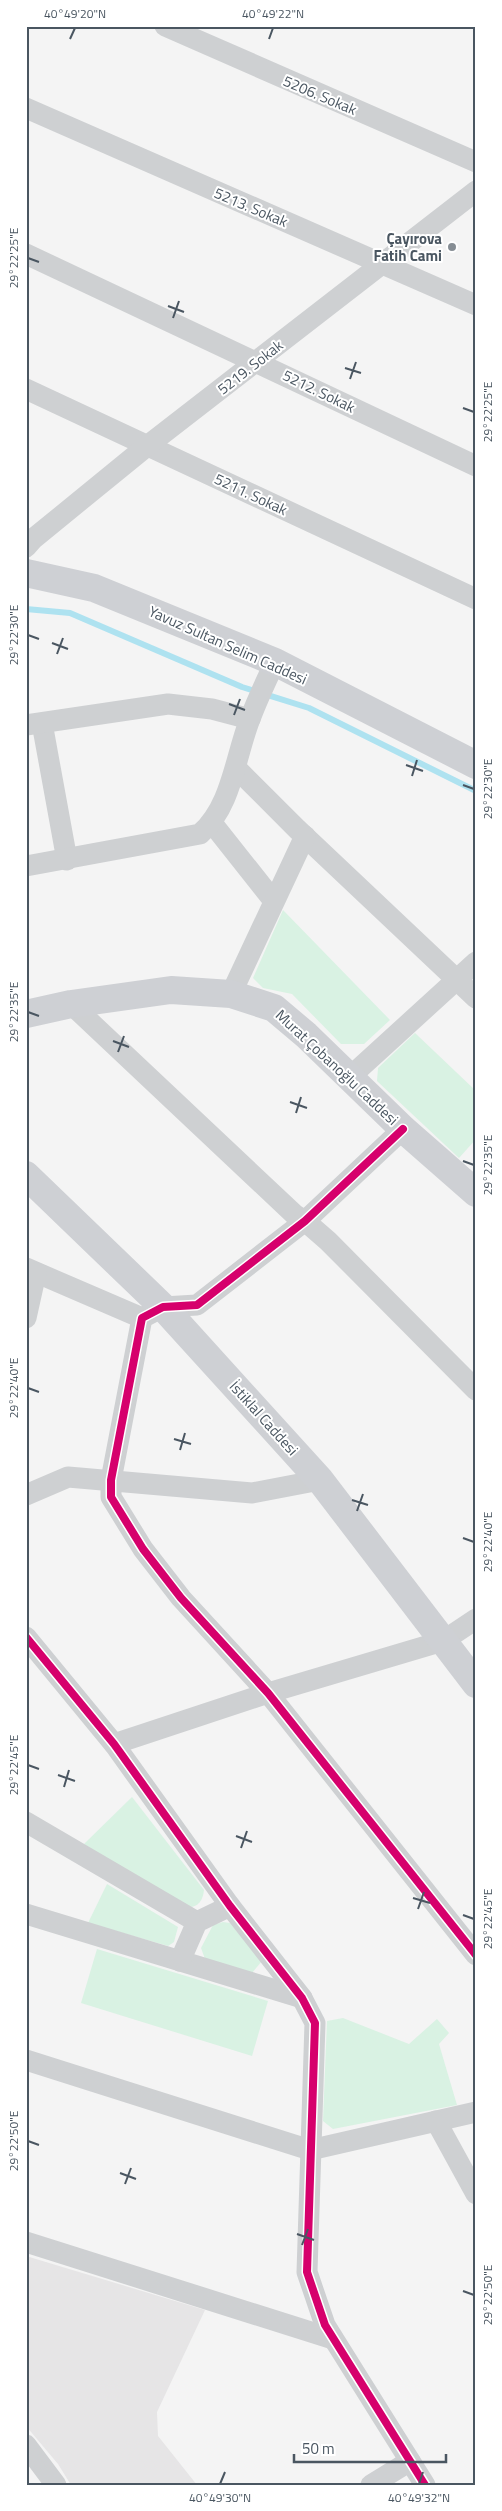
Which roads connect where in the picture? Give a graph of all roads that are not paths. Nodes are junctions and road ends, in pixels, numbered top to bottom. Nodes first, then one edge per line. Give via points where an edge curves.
1 (165, 26) edge
2 (26, 108) edge
3 (476, 162) edge
4 (476, 191) edge
5 (26, 254) edge
6 (381, 262) junction
7 (476, 305) edge
8 (258, 362) junction
9 (26, 389) edge
10 (147, 446) junction
11 (476, 466) edge
12 (28, 540) edge
13 (26, 573) edge
14 (476, 599) edge
15 (271, 671) junction
16 (253, 712) junction
17 (34, 724) edge
18 (476, 766) edge
19 (236, 768) junction
20 (212, 823) junction
21 (305, 836) junction
22 (67, 860) junction
23 (26, 866) edge
24 (273, 900) junction
25 (476, 962) edge
26 (456, 980) junction
27 (231, 994) junction
28 (476, 998) edge
29 (71, 1004) junction
30 (26, 1014) edge
31 (351, 1076) junction
32 (403, 1129) junction
33 (26, 1175) edge
34 (476, 1193) edge
35 (306, 1221) junction
36 (31, 1271) edge
37 (153, 1312) junction
38 (26, 1318) edge
39 (476, 1390) edge
40 (111, 1480) junction
41 (320, 1480) junction
42 (26, 1495) edge
43 (476, 1618) edge
44 (26, 1637) edge
45 (443, 1641) junction
46 (476, 1684) edge
47 (268, 1693) junction
48 (114, 1744) junction
49 (26, 1822) edge
50 (230, 1906) junction
51 (26, 1914) edge
52 (197, 1922) junction
53 (476, 1955) edge
54 (180, 1961) junction
55 (302, 1998) junction
56 (26, 2060) edge
57 (476, 2112) edge
58 (436, 2121) junction
59 (310, 2150) junction
60 (476, 2194) edge
61 (26, 2242) edge
62 (334, 2339) junction
63 (26, 2445) edge
64 (410, 2461) junction
65 (56, 2485) edge
66 (371, 2485) edge
67 (425, 2485) edge

1 - 3 street, 5206. Sokak
2 - 6 street, 5213. Sokak
4 - 6 street, 5219. Sokak
5 - 8 street, 5212. Sokak
6 - 7 street, 5213. Sokak
6 - 8 street, 5219. Sokak
8 - 10 street, 5219. Sokak
8 - 11 street, 5212. Sokak
9 - 10 street, 5211. Sokak
10 - 12 street, 5219. Sokak
10 - 14 street, 5211. Sokak
13 - 15 street, Yavuz Sultan Selim Caddesi via 94,588
15 - 16 street
15 - 18 street, Yavuz Sultan Selim Caddesi
16 - 17 street via 168,704
16 - 19 street
17 - 22 street
19 - 20 street
19 - 21 street
20 - 22 street via 200,834
20 - 24 street
21 - 24 street
21 - 26 street
22 - 23 street
24 - 27 street
25 - 26 street
26 - 28 street
26 - 31 street
27 - 29 street, Murat Çobanoğlu Caddesi via 171,990
27 - 31 street, Murat Çobanoğlu Caddesi via 274,1008
29 - 30 street, Murat Çobanoğlu Caddesi
29 - 35 street via 294,1214
31 - 32 street, Murat Çobanoğlu Caddesi
32 - 34 street, Murat Çobanoğlu Caddesi
32 - 35 street
33 - 37 street, İstiklal Caddesi
35 - 37 street via 197,1305
35 - 39 street
36 - 37 street
36 - 38 street
37 - 40 street
37 - 41 street, İstiklal Caddesi
40 - 41 street via 252,1493
40 - 42 street via 68,1477
40 - 47 street via 111,1497 143,1549 181,1598
41 - 45 street, İstiklal Caddesi
43 - 45 street
44 - 48 street
45 - 46 street, İstiklal Caddesi
45 - 47 street
47 - 48 street
47 - 53 street
48 - 50 street
49 - 52 street
50 - 52 street
50 - 55 street
51 - 54 street
52 - 54 street
54 - 55 street
55 - 59 street via 315,2023
56 - 59 street
57 - 58 street
58 - 59 street
58 - 60 street
59 - 62 street via 307,2272 325,2325
61 - 62 street
62 - 64 street
63 - 65 street
64 - 66 street
64 - 67 street

